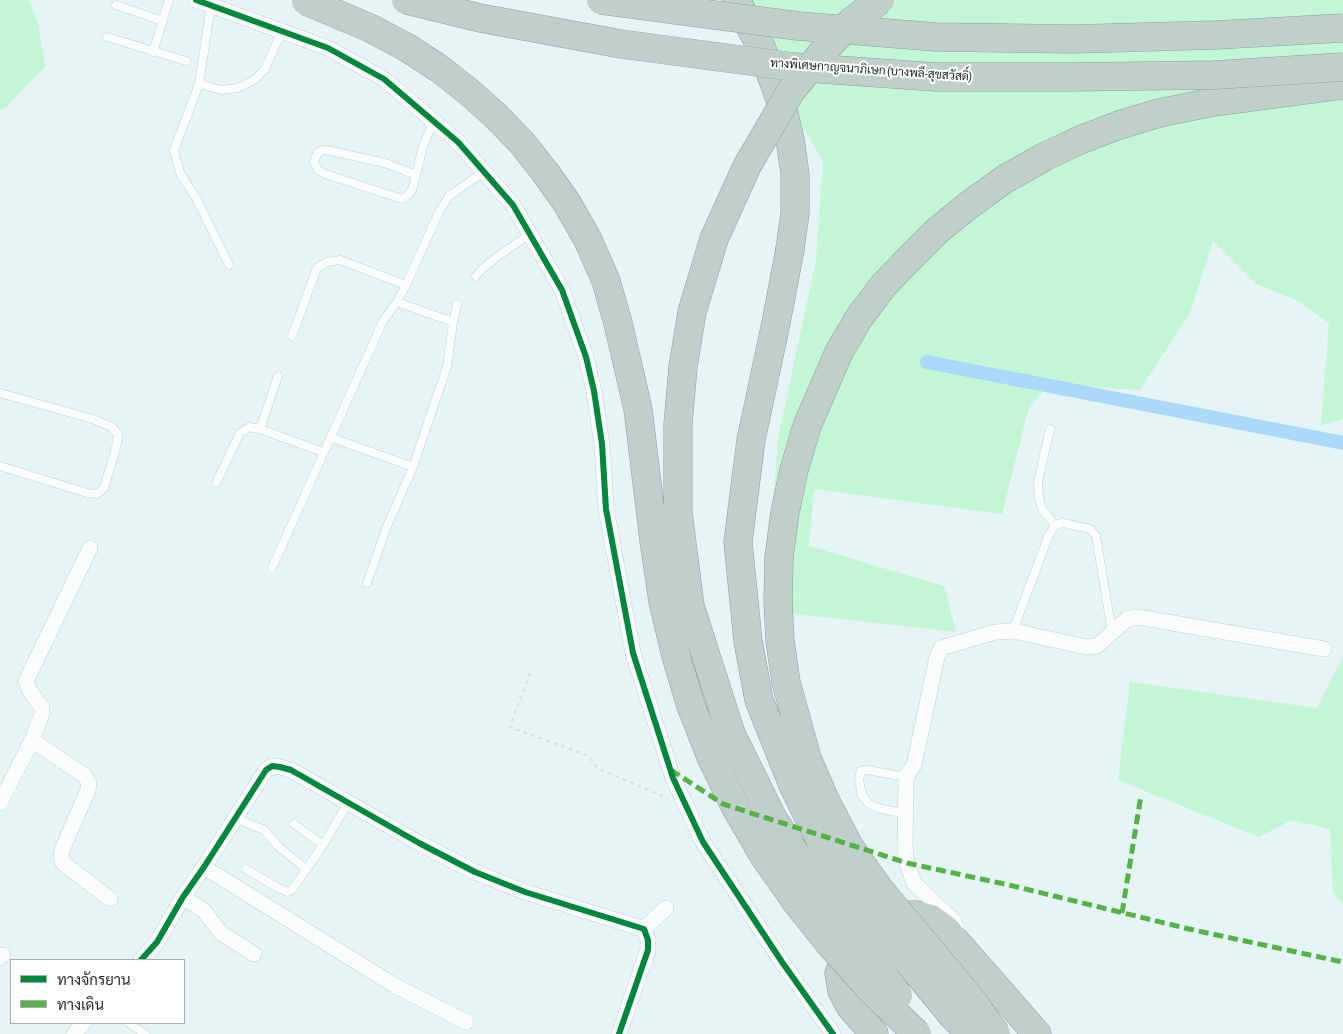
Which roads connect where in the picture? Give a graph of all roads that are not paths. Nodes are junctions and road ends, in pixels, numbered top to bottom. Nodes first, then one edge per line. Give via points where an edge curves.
1 (169, 0) edge
2 (196, 0) edge
3 (301, 0) edge
4 (406, 0) edge
5 (601, 0) edge
6 (736, 0) edge
7 (880, 0) edge
8 (116, 5) dead end
9 (211, 6) junction
10 (163, 21) junction
11 (1343, 28) edge
12 (282, 31) junction
13 (106, 37) dead end
14 (153, 52) junction
15 (186, 61) dead end
16 (1343, 67) edge
17 (199, 84) junction
18 (1343, 85) edge
19 (434, 121) junction
20 (484, 172) junction
21 (416, 175) junction
22 (530, 234) junction
23 (229, 264) dead end
24 (476, 276) dead end
25 (406, 285) junction
26 (397, 302) junction
27 (458, 304) dead end
28 (453, 322) junction
29 (292, 336) dead end
30 (278, 376) dead end
31 (0, 392) edge
32 (260, 429) junction
33 (1050, 429) dead end
34 (330, 437) junction
35 (323, 452) junction
36 (0, 466) edge
37 (413, 467) junction
38 (216, 483) dead end
39 (1055, 525) junction
40 (90, 548) dead end
41 (272, 568) dead end
42 (367, 583) dead end
43 (1013, 631) junction
44 (1112, 632) junction
45 (1324, 649) dead end
46 (32, 740) junction
47 (906, 778) junction
48 (0, 803) edge
49 (348, 803) junction
50 (906, 814) junction
51 (236, 818) junction
52 (294, 824) dead end
53 (323, 845) junction
54 (204, 868) junction
55 (246, 869) dead end
56 (306, 869) junction
57 (183, 897) junction
58 (110, 899) dead end
59 (666, 908) dead end
60 (644, 929) junction
61 (254, 954) dead end
62 (967, 954) junction
63 (142, 959) edge
64 (466, 1022) dead end
65 (130, 1024) edge
66 (145, 1034) edge
67 (619, 1034) edge
68 (833, 1034) edge
69 (874, 1034) edge
70 (917, 1034) edge
71 (927, 1034) edge
72 (970, 1034) edge
73 (996, 1034) edge
74 (1037, 1034) edge

1 - 10 lane
2 - 9 street
3 - 70 highway, bridge via 370,28 440,69 476,98 522,143 567,204 606,281 618,323 638,409 663,602 691,706 710,757 764,856 796,903 870,989
4 - 16 highway, ทางพิเศษกาญจนาภิเษก (บางพลี-สุขสวัสดิ์), bridge via 480,18 621,44 794,67 936,77 1070,77 1214,75
5 - 11 highway, bridge via 798,26 936,37 1083,38
6 - 72 highway, bridge via 761,46 781,102 795,174 795,213 790,249 751,440 738,542 748,642 759,700 793,785 824,848 866,910
7 - 71 highway, bridge via 852,21 792,91 747,166 714,239 692,312 683,368 678,424 678,512 690,606 731,734 772,817 817,888
8 - 10 lane
9 - 12 street
9 - 17 lane
10 - 14 lane
12 - 17 lane via 264,69 254,80 238,88 221,90
12 - 19 street via 328,48 384,79
13 - 14 lane
14 - 15 lane
17 - 23 lane via 174,150 180,173
18 - 73 highway, bridge via 1213,102 1159,113 1080,140 1005,179 937,232 884,286 839,352 807,426 784,512 778,601 786,682 807,758 824,800 849,846 880,890 967,994
19 - 20 street
19 - 21 lane via 423,146
20 - 22 street via 513,205
20 - 25 lane via 449,196
21 - 21 lane via 331,151 318,152 314,162 325,174 402,198 412,190
22 - 24 lane via 482,268
22 - 68 street via 562,290 586,357 602,444 606,509 633,653 673,778 709,850
25 - 26 lane
25 - 29 lane via 340,260 327,262 317,268
26 - 28 lane
26 - 34 lane via 383,321
27 - 28 lane
28 - 37 lane via 447,367
30 - 32 lane
31 - 36 lane via 93,419 112,426 118,435 104,488 97,494 86,494
32 - 35 lane
32 - 38 lane via 249,427 240,433
33 - 39 lane via 1038,482 1042,509
34 - 35 lane
34 - 37 lane
35 - 41 lane
37 - 42 lane via 386,526
39 - 43 lane
39 - 44 lane via 1080,526 1090,529 1096,536
40 - 46 street via 26,682 42,708
43 - 44 street via 1087,647 1097,646
43 - 47 street via 995,632 941,648 914,765
44 - 45 street via 1127,619 1138,618
46 - 48 street
46 - 58 street via 85,776 89,783 61,857 63,863
47 - 50 street
47 - 50 lane via 867,770 861,771 859,779 862,795 869,804
49 - 51 street via 291,770 272,766 266,770
49 - 53 lane
49 - 60 street via 475,872 525,892
50 - 62 street via 907,863 914,883 954,921
51 - 54 street
51 - 56 lane via 264,830
52 - 53 lane
53 - 56 lane
54 - 57 street
54 - 64 street via 392,984
55 - 56 lane via 288,892
57 - 61 street via 204,911 221,933
57 - 63 street via 157,942
59 - 60 street
60 - 67 street via 648,950
62 - 69 highway via 946,930 930,919 909,915 844,963 839,973 842,991 850,1006
62 - 74 highway
65 - 66 lane

